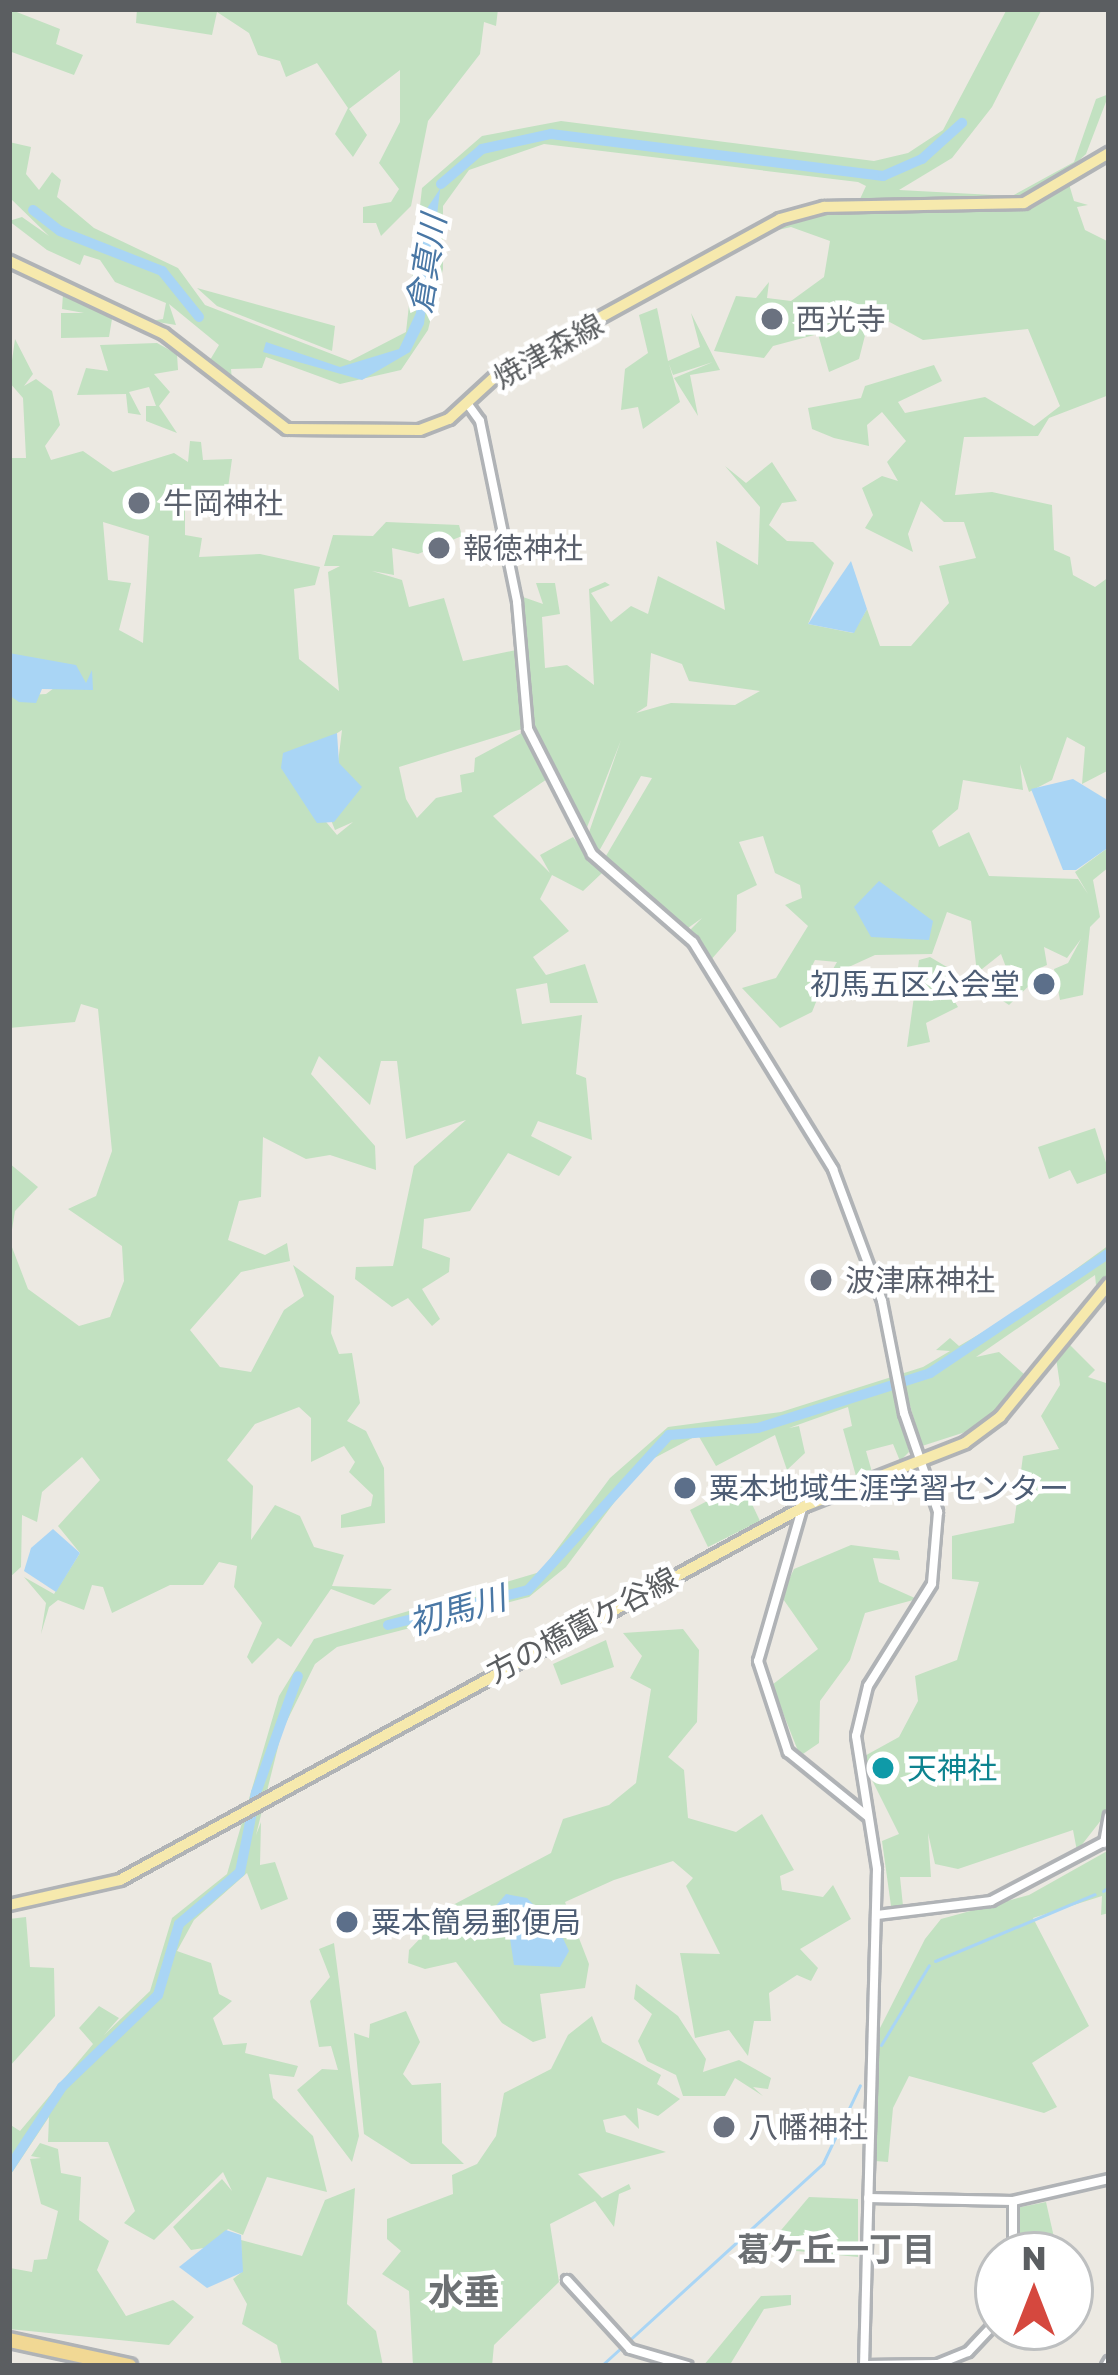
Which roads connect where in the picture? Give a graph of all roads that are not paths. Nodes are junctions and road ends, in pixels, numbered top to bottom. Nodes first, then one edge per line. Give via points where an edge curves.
1 (1109, 153) edge
2 (9, 261) edge
3 (467, 403) junction
4 (1109, 1284) edge
5 (922, 1461) junction
6 (802, 1508) junction
7 (868, 1816) junction
8 (1109, 1816) edge
9 (1107, 1841) edge
10 (9, 1905) edge
11 (877, 1915) junction
12 (1109, 2179) edge
13 (868, 2198) junction
14 (1013, 2200) junction
15 (1012, 2231) edge
16 (567, 2280) dead end
17 (9, 2338) edge
18 (974, 2346) edge
19 (129, 2366) edge
20 (688, 2366) edge
21 (864, 2366) edge

1 - 3 main road, 焼津森線 via 1024,203 824,207 780,219 499,374
2 - 3 main road, 焼津森線 via 164,334 296,431 420,430
3 - 5 street via 480,421 517,602 528,729 592,854 693,942 833,1169 882,1300
4 - 5 main road, 方の橋薗ケ谷線 via 988,1429
5 - 6 main road, 方の橋薗ケ谷線
5 - 7 street via 940,1552 923,1604 860,1711 856,1763
6 - 7 street via 758,1661 788,1752
6 - 10 main road, 方の橋薗ケ谷線 via 96,1889
7 - 11 street
8 - 9 street
9 - 11 street via 991,1901
11 - 13 street
12 - 14 street
13 - 14 street
13 - 21 street
14 - 15 street
16 - 20 street via 630,2349
17 - 19 highway
18 - 21 street via 938,2364

